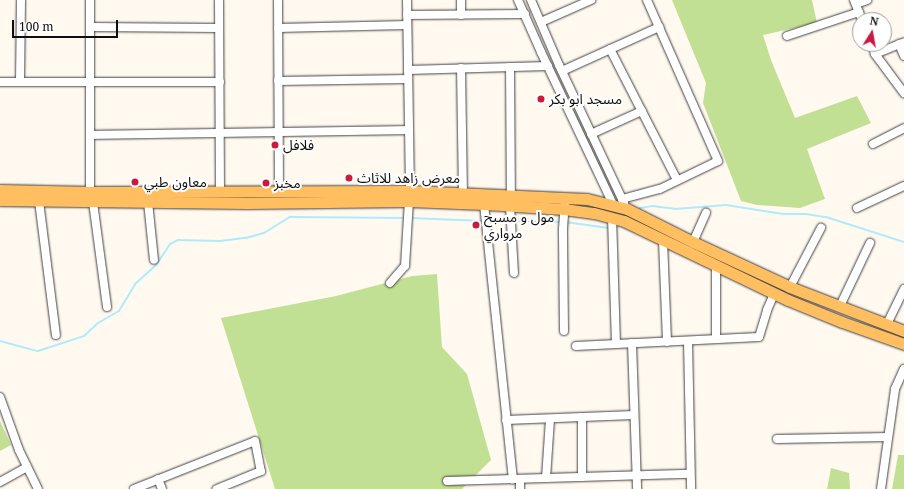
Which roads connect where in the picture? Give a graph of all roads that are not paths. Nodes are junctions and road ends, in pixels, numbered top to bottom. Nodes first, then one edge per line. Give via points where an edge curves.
1 (21, 0) edge
2 (90, 0) edge
3 (219, 0) edge
4 (278, 0) edge
5 (407, 0) edge
6 (461, 0) edge
7 (518, 0) edge
8 (531, 0) edge
9 (590, 0) edge
10 (647, 0) edge
11 (867, 0) edge
12 (858, 9) edge
13 (461, 14) junction
14 (524, 14) junction
15 (407, 15) junction
16 (541, 22) junction
17 (407, 25) junction
18 (90, 27) junction
19 (659, 27) junction
20 (219, 28) junction
21 (278, 28) junction
22 (787, 36) dead end
23 (901, 43) edge
24 (552, 47) junction
25 (610, 49) junction
26 (541, 52) junction
27 (875, 54) joint
28 (904, 56) edge
29 (548, 66) junction
30 (510, 67) junction
31 (461, 68) junction
32 (408, 70) junction
33 (562, 71) junction
34 (408, 79) junction
35 (278, 81) junction
36 (0, 82) edge
37 (20, 82) junction
38 (90, 82) junction
39 (220, 82) junction
40 (904, 93) edge
41 (642, 111) junction
42 (585, 120) junction
43 (576, 124) junction
44 (904, 128) edge
45 (409, 130) junction
46 (220, 133) junction
47 (278, 133) junction
48 (591, 134) junction
49 (90, 135) junction
50 (873, 144) dead end
51 (677, 180) junction
52 (904, 186) edge
53 (0, 190) edge
54 (220, 190) junction
55 (279, 190) junction
56 (356, 191) junction
57 (463, 193) junction
58 (92, 197) junction
59 (131, 197) junction
60 (565, 198) junction
61 (0, 200) edge
62 (39, 201) junction
63 (409, 201) junction
64 (148, 202) junction
65 (357, 202) junction
66 (618, 202) junction
67 (484, 204) junction
68 (510, 205) junction
69 (857, 208) dead end
70 (564, 213) junction
71 (706, 213) dead end
72 (612, 217) junction
73 (821, 228) dead end
74 (663, 241) junction
75 (693, 242) junction
76 (870, 242) dead end
77 (154, 260) dead end
78 (716, 266) junction
79 (514, 273) dead end
80 (390, 282) dead end
81 (779, 282) junction
82 (790, 287) junction
83 (904, 289) edge
84 (774, 294) junction
85 (840, 306) junction
86 (107, 307) dead end
87 (888, 324) junction
88 (564, 330) dead end
89 (904, 331) edge
90 (56, 335) dead end
91 (716, 339) junction
92 (688, 341) junction
93 (668, 342) junction
94 (632, 343) junction
95 (616, 344) junction
96 (904, 344) edge
97 (576, 346) dead end
98 (904, 370) edge
99 (0, 397) edge
100 (634, 415) junction
101 (582, 417) junction
102 (550, 419) junction
103 (506, 420) junction
104 (888, 437) junction
105 (777, 439) dead end
106 (27, 467) junction
107 (690, 474) junction
108 (636, 475) junction
109 (582, 477) junction
110 (546, 478) junction
111 (158, 479) junction
112 (516, 479) junction
113 (447, 481) dead end
114 (0, 482) edge
115 (38, 489) edge
116 (134, 489) edge
117 (162, 489) edge
118 (217, 489) edge
119 (520, 489) edge
120 (637, 489) edge
121 (691, 489) edge
122 (881, 489) edge

1 - 37 street
2 - 18 street
3 - 20 street
4 - 21 street
5 - 15 street
6 - 13 street
7 - 14 street
8 - 16 street
9 - 16 street
10 - 19 street
11 - 12 street
12 - 22 street
13 - 14 street
13 - 15 street
14 - 26 street
15 - 17 street
16 - 24 street
17 - 21 street
17 - 32 street
18 - 20 street
18 - 38 street
19 - 25 street
19 - 51 street via 718,161
20 - 39 street
21 - 35 street
23 - 27 street
23 - 28 street
24 - 26 street
24 - 33 street
25 - 33 street
25 - 41 street
26 - 29 street
27 - 40 street
29 - 30 street
29 - 43 street
30 - 31 street
30 - 68 street
31 - 32 street
31 - 57 street
32 - 34 street
33 - 42 street
34 - 35 street
34 - 45 street
35 - 47 street
36 - 37 street
37 - 38 street
38 - 39 street
38 - 49 street
39 - 46 street
41 - 48 street
41 - 51 street
42 - 43 street
42 - 48 street
43 - 66 street
44 - 50 street
45 - 47 street
45 - 63 street
46 - 47 street
46 - 49 street
46 - 54 street
47 - 55 street
48 - 66 street
49 - 58 street
51 - 66 street via 660,189
52 - 69 street
53 - 58 main road
54 - 55 main road
54 - 59 main road
55 - 56 main road
56 - 63 main road
56 - 65 main road
57 - 63 main road
57 - 68 main road
58 - 59 main road
58 - 62 main road
58 - 86 street
59 - 64 main road
60 - 66 main road
60 - 68 main road
60 - 70 street
61 - 62 main road
62 - 90 street
63 - 65 main road
63 - 67 main road
63 - 80 street via 405,266
64 - 65 main road
64 - 77 street
66 - 75 main road
67 - 68 main road
67 - 103 street
68 - 70 main road
68 - 79 street
70 - 72 main road
70 - 88 street
71 - 75 street
72 - 74 main road
72 - 95 street
73 - 82 street
74 - 78 main road
74 - 93 street
75 - 81 main road
76 - 85 street
78 - 84 main road
78 - 91 street
81 - 82 main road
81 - 84 main road
82 - 85 main road
83 - 87 street
84 - 91 street via 759,337
84 - 96 main road
85 - 87 main road
87 - 89 main road
91 - 92 street
92 - 93 street
92 - 107 street
93 - 94 street
94 - 95 street
94 - 100 street
95 - 97 street
98 - 104 street via 897,382
99 - 106 street
100 - 101 street
100 - 108 street
101 - 102 street
101 - 109 street
102 - 103 street
102 - 110 street
103 - 112 street
104 - 105 street
104 - 122 street
106 - 114 street
106 - 115 street
107 - 108 street
107 - 121 street
108 - 109 street
108 - 120 street
109 - 110 street
110 - 112 street
111 - 116 street
111 - 117 street
111 - 118 street via 255,441 261,471
112 - 113 street
112 - 119 street

